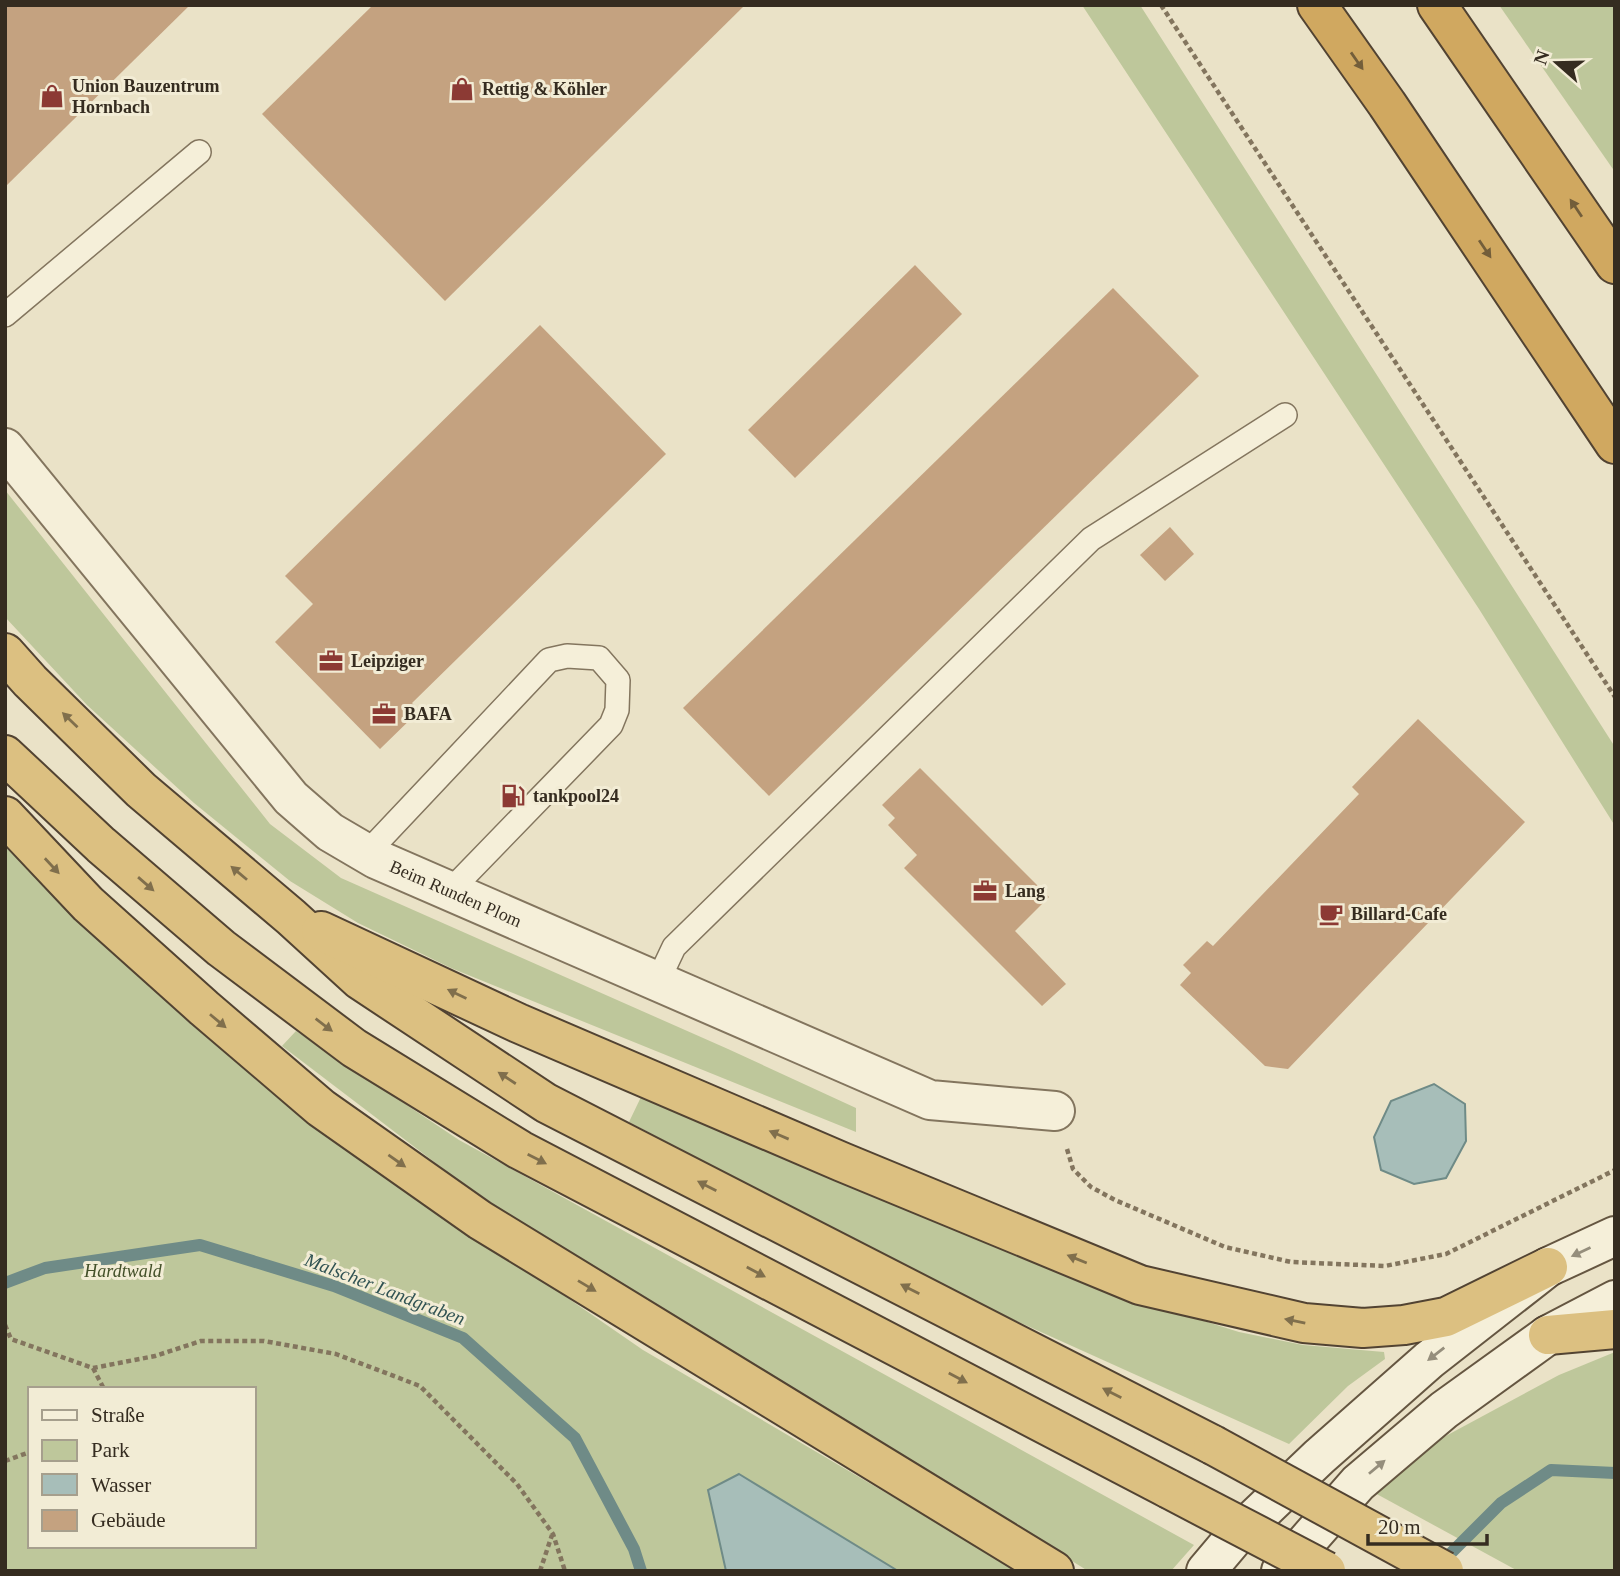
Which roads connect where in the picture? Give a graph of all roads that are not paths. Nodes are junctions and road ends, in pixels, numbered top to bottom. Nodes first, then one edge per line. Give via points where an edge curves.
1 (1318, 5) edge
2 (1437, 5) edge
3 (199, 152) dead end
4 (1615, 264) edge
5 (5, 315) edge
6 (1284, 415) dead end
7 (1615, 444) edge
8 (5, 448) edge
9 (5, 653) edge
10 (5, 755) edge
11 (5, 816) edge
12 (367, 853) junction
13 (450, 891) junction
14 (291, 917) junction
15 (657, 983) junction
16 (1055, 1111) road end
17 (1615, 1236) edge
18 (1548, 1267) junction
19 (1615, 1300) edge
20 (1615, 1329) edge
21 (1548, 1335) junction
22 (1054, 1571) edge
23 (1206, 1571) edge
24 (1281, 1571) edge
25 (1326, 1571) edge
26 (1444, 1571) edge

1 -> 7 highway
4 -> 2 highway
3 - 5 lane
6 - 15 lane via 1091,539 674,947
8 - 12 street, Beim Runden Plom via 290,798 330,832
14 -> 9 highway via 141,790
10 -> 25 highway, bridge via 221,948 354,1048 520,1150
11 -> 22 highway via 88,904 321,1108 480,1220
12 - 13 street, Beim Runden Plom
12 - 13 lane via 549,660 599,658 618,680 617,710 611,724
13 - 15 street, Beim Runden Plom
18 -> 14 highway via 1446,1317 1363,1328 1304,1323 1140,1285 531,1028
26 -> 14 highway, bridge via 1213,1445 547,1103 360,980
15 - 16 street, Beim Runden Plom via 930,1100
17 -> 18 street
18 -> 23 street via 1388,1395 1233,1539
19 - 21 street
20 - 21 highway
24 -> 21 street via 1358,1483 1444,1410

